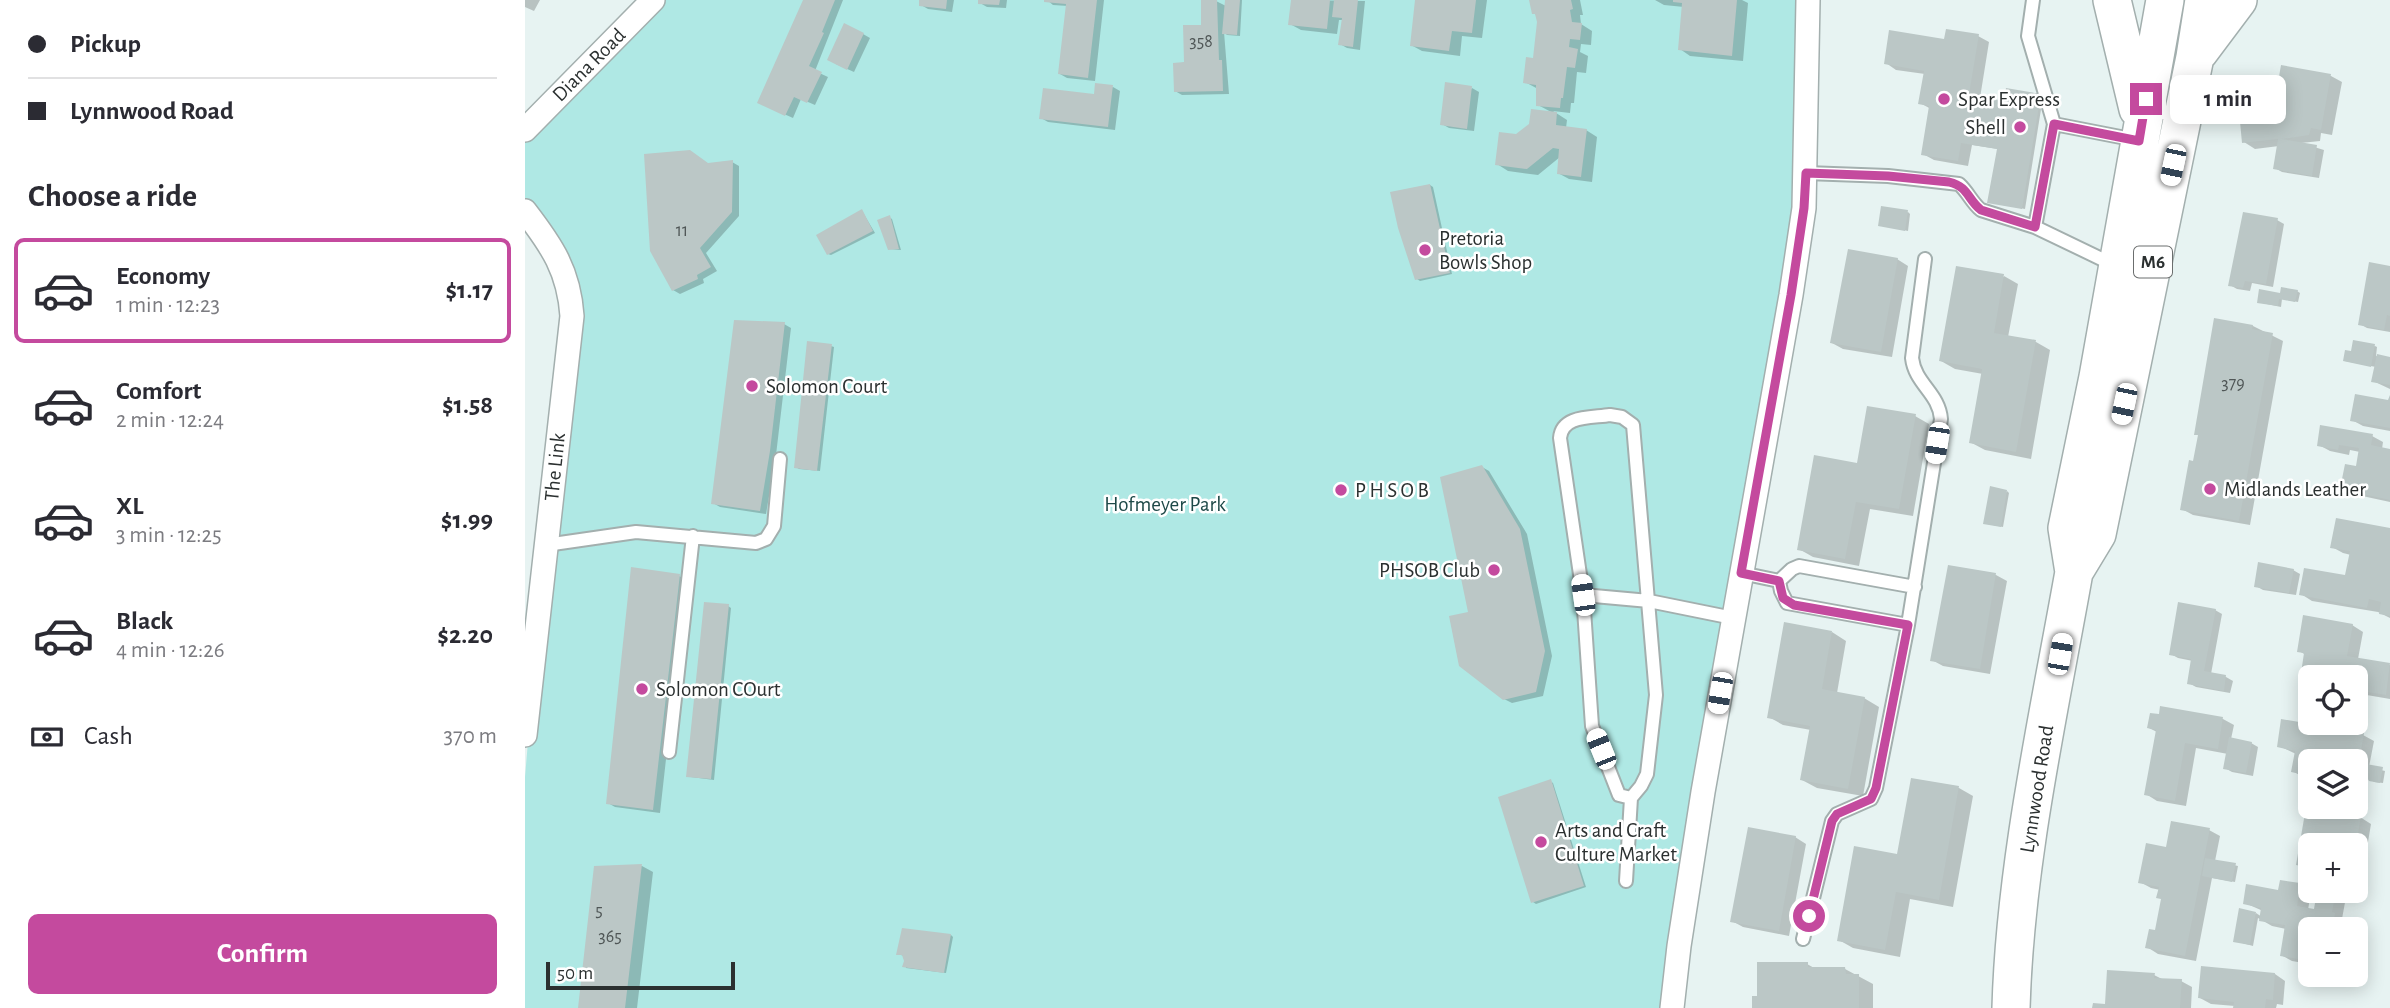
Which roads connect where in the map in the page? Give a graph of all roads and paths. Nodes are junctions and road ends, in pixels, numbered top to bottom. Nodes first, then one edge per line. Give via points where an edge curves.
1 (653, 0) edge
2 (1808, 0) edge
3 (2033, 0) edge
4 (2112, 0) edge
5 (2165, 0) edge
6 (2204, 0) edge
7 (2238, 0) edge
8 (2195, 57) junction
9 (2054, 124) junction
10 (525, 130) edge
11 (2140, 133) junction
12 (1806, 173) junction
13 (525, 211) edge
14 (2035, 227) junction
15 (1925, 259) dead end
16 (2117, 267) junction
17 (780, 459) dead end
18 (693, 536) junction
19 (546, 545) junction
20 (2074, 572) junction
21 (1741, 573) junction
22 (1779, 581) junction
23 (1915, 587) junction
24 (1583, 595) junction
25 (1649, 601) junction
26 (1733, 618) junction
27 (1908, 625) junction
28 (525, 735) edge
29 (669, 752) dead end
30 (1631, 798) junction
31 (1626, 881) dead end
32 (1803, 939) dead end
33 (1672, 1008) edge
34 (2011, 1008) edge

1 - 10 street, Diana Road
2 - 12 street
3 - 9 lane via 2028,36
4 - 11 main road
5 - 11 main road, Lynnwood Road / M6
6 - 8 main road, Lynnwood Road / M6
7 - 8 main road
8 - 20 main road, Lynnwood Road / M6 via 2097,534
9 - 11 lane
9 - 14 lane
11 - 16 main road, Lynnwood Road / M6
12 - 14 lane via 1958,184 1981,210
12 - 21 street via 1791,295
13 - 19 street, The Link via 561,264 571,297
14 - 16 lane
15 - 23 lane via 1913,369 1937,401 1941,419
16 - 20 main road, Lynnwood Road / M6 via 2067,528
17 - 18 lane via 774,526 766,539 755,543
18 - 19 lane via 636,532
18 - 29 lane
19 - 28 street, The Link
20 - 34 main road, Lynnwood Road / M6 via 2028,843
21 - 22 lane
21 - 26 street
22 - 23 lane via 1799,566
22 - 27 lane via 1787,603
23 - 27 lane
24 - 25 lane
24 - 25 lane via 1561,429 1568,422 1610,415 1633,425
24 - 30 lane via 1592,726 1619,795
25 - 26 lane
25 - 30 lane via 1655,695 1647,774
26 - 33 street
27 - 32 lane via 1876,788 1871,799 1837,814 1832,821
30 - 31 lane

